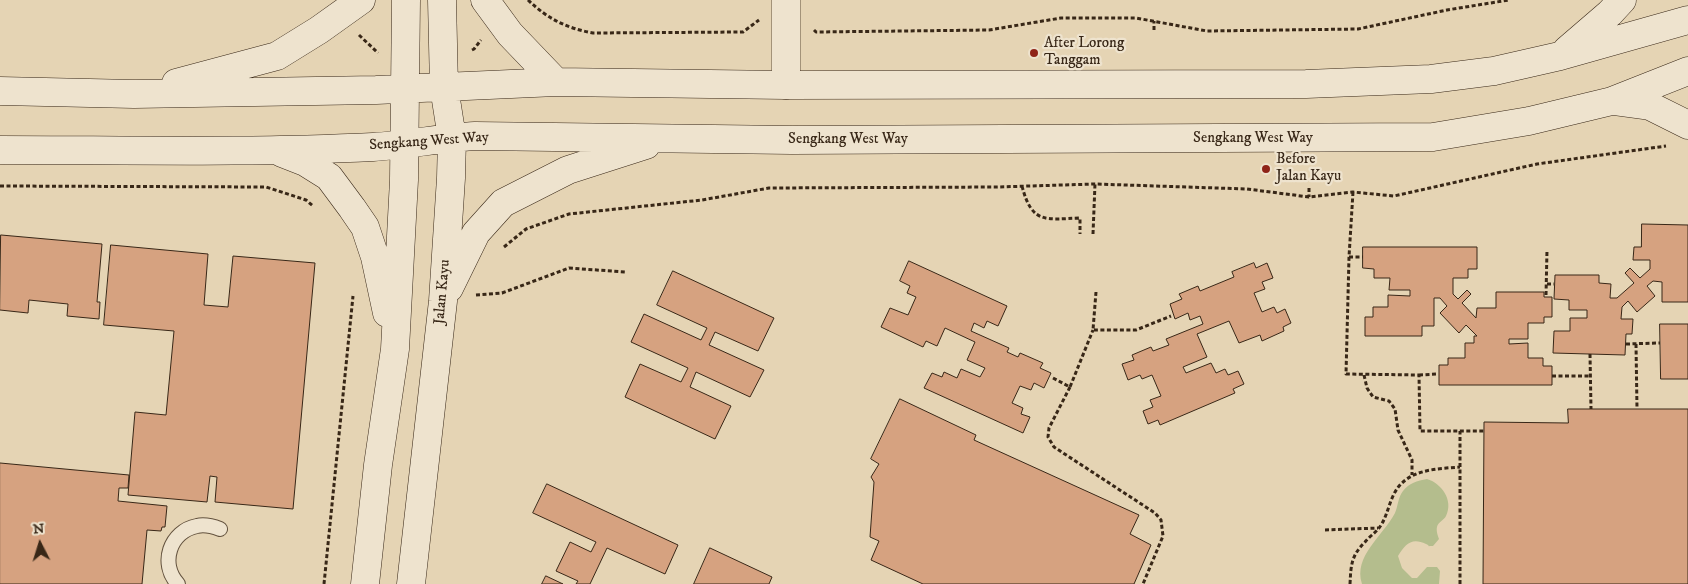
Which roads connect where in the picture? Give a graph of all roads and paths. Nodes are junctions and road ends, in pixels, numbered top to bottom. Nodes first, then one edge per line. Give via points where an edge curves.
1 (361, 0) edge
2 (406, 0) edge
3 (442, 0) edge
4 (485, 0) edge
5 (528, 0) edge
6 (1509, 0) edge
7 (1622, 0) edge
8 (786, 9) edge
9 (1688, 20) edge
10 (1154, 21) junction
11 (1154, 30) dead end
12 (1560, 56) junction
13 (1688, 71) edge
14 (556, 82) junction
15 (786, 85) junction
16 (444, 87) junction
17 (405, 89) junction
18 (0, 91) edge
19 (134, 94) junction
20 (1612, 101) junction
21 (1688, 125) edge
22 (452, 138) junction
23 (669, 138) junction
24 (404, 144) junction
25 (1674, 148) dead end
26 (0, 150) edge
27 (276, 150) junction
28 (1095, 184) junction
29 (0, 186) edge
30 (1022, 186) junction
31 (1309, 188) dead end
32 (1353, 192) junction
33 (1309, 197) junction
34 (313, 206) dead end
35 (1080, 234) dead end
36 (1093, 234) dead end
37 (1547, 250) dead end
38 (498, 252) dead end
39 (1349, 257) junction
40 (1363, 257) dead end
41 (625, 272) dead end
42 (1546, 284) junction
43 (1554, 284) dead end
44 (354, 287) dead end
45 (1096, 292) dead end
46 (473, 295) dead end
47 (1546, 295) dead end
48 (443, 301) junction
49 (1171, 316) dead end
50 (1093, 330) junction
51 (1660, 343) dead end
52 (1626, 344) dead end
53 (1636, 344) junction
54 (395, 349) junction
55 (1590, 354) dead end
56 (1438, 374) dead end
57 (1364, 375) junction
58 (1419, 375) junction
59 (1552, 376) dead end
60 (1590, 376) junction
61 (1053, 378) dead end
62 (1070, 387) junction
63 (1591, 409) dead end
64 (1637, 409) dead end
65 (1460, 431) junction
66 (1484, 431) dead end
67 (1460, 467) junction
68 (1412, 475) junction
69 (1379, 528) junction
70 (220, 529) dead end
71 (1325, 530) dead end
72 (178, 584) edge
73 (324, 584) edge
74 (365, 584) edge
75 (410, 584) edge
76 (1143, 584) edge
77 (1350, 584) edge
78 (1460, 584) edge

1 - 19 main road via 277,56
2 - 17 main road
3 - 16 main road, Jalan Kayu
4 - 14 main road via 510,34
5 - 8 path via 559,23 593,33 743,32 761,18
6 - 10 path via 1358,29 1207,31
7 - 12 main road
8 - 10 path via 816,32 989,30 1061,18
8 - 15 main road
9 - 12 main road
10 - 11 path
12 - 15 main road via 1494,71 1431,80 1306,84
13 - 20 main road, Sengkang West Way
14 - 15 main road
14 - 16 main road
16 - 17 main road
16 - 22 main road, Jalan Kayu
17 - 19 main road
17 - 24 main road
18 - 19 main road
20 - 21 main road via 1650,106
20 - 23 main road, Sengkang West Way via 1529,121 1433,137
22 - 23 main road, Sengkang West Way
22 - 24 main road, Sengkang West Way
22 - 48 main road, Jalan Kayu
23 - 48 main road via 568,170 503,203 476,233
24 - 27 main road, Sengkang West Way
24 - 54 main road
25 - 32 path via 1667,146 1537,164 1394,196
26 - 27 main road, Sengkang West Way
27 - 54 main road via 329,177 365,227 375,257
28 - 30 path
28 - 33 path via 1247,189
28 - 36 path
29 - 34 path via 266,186 306,200
30 - 35 path via 1026,202 1037,215 1080,218
30 - 38 path via 769,188 702,200 570,214 526,229
31 - 33 path
32 - 33 path
32 - 39 path
37 - 42 path
39 - 40 path
39 - 57 path via 1346,374
41 - 46 path via 569,268 502,293
42 - 43 path
42 - 47 path
44 - 73 path
45 - 50 path
48 - 75 main road, Jalan Kayu
49 - 50 path via 1136,330
50 - 62 path
51 - 53 path
52 - 53 path
53 - 64 path
54 - 74 main road
55 - 60 path
56 - 58 path
57 - 58 path
57 - 68 path via 1373,397 1389,401 1395,409 1398,430 1412,460
58 - 65 path via 1420,432
59 - 60 path
60 - 63 path
61 - 62 path
62 - 76 path via 1049,428 1048,437 1054,447 1161,520 1163,536
65 - 66 path
65 - 67 path
67 - 68 path via 1431,469
67 - 78 path
68 - 69 path via 1401,483
69 - 71 path
69 - 77 path via 1355,552
70 - 72 lane via 198,525 177,536 168,557 173,579

